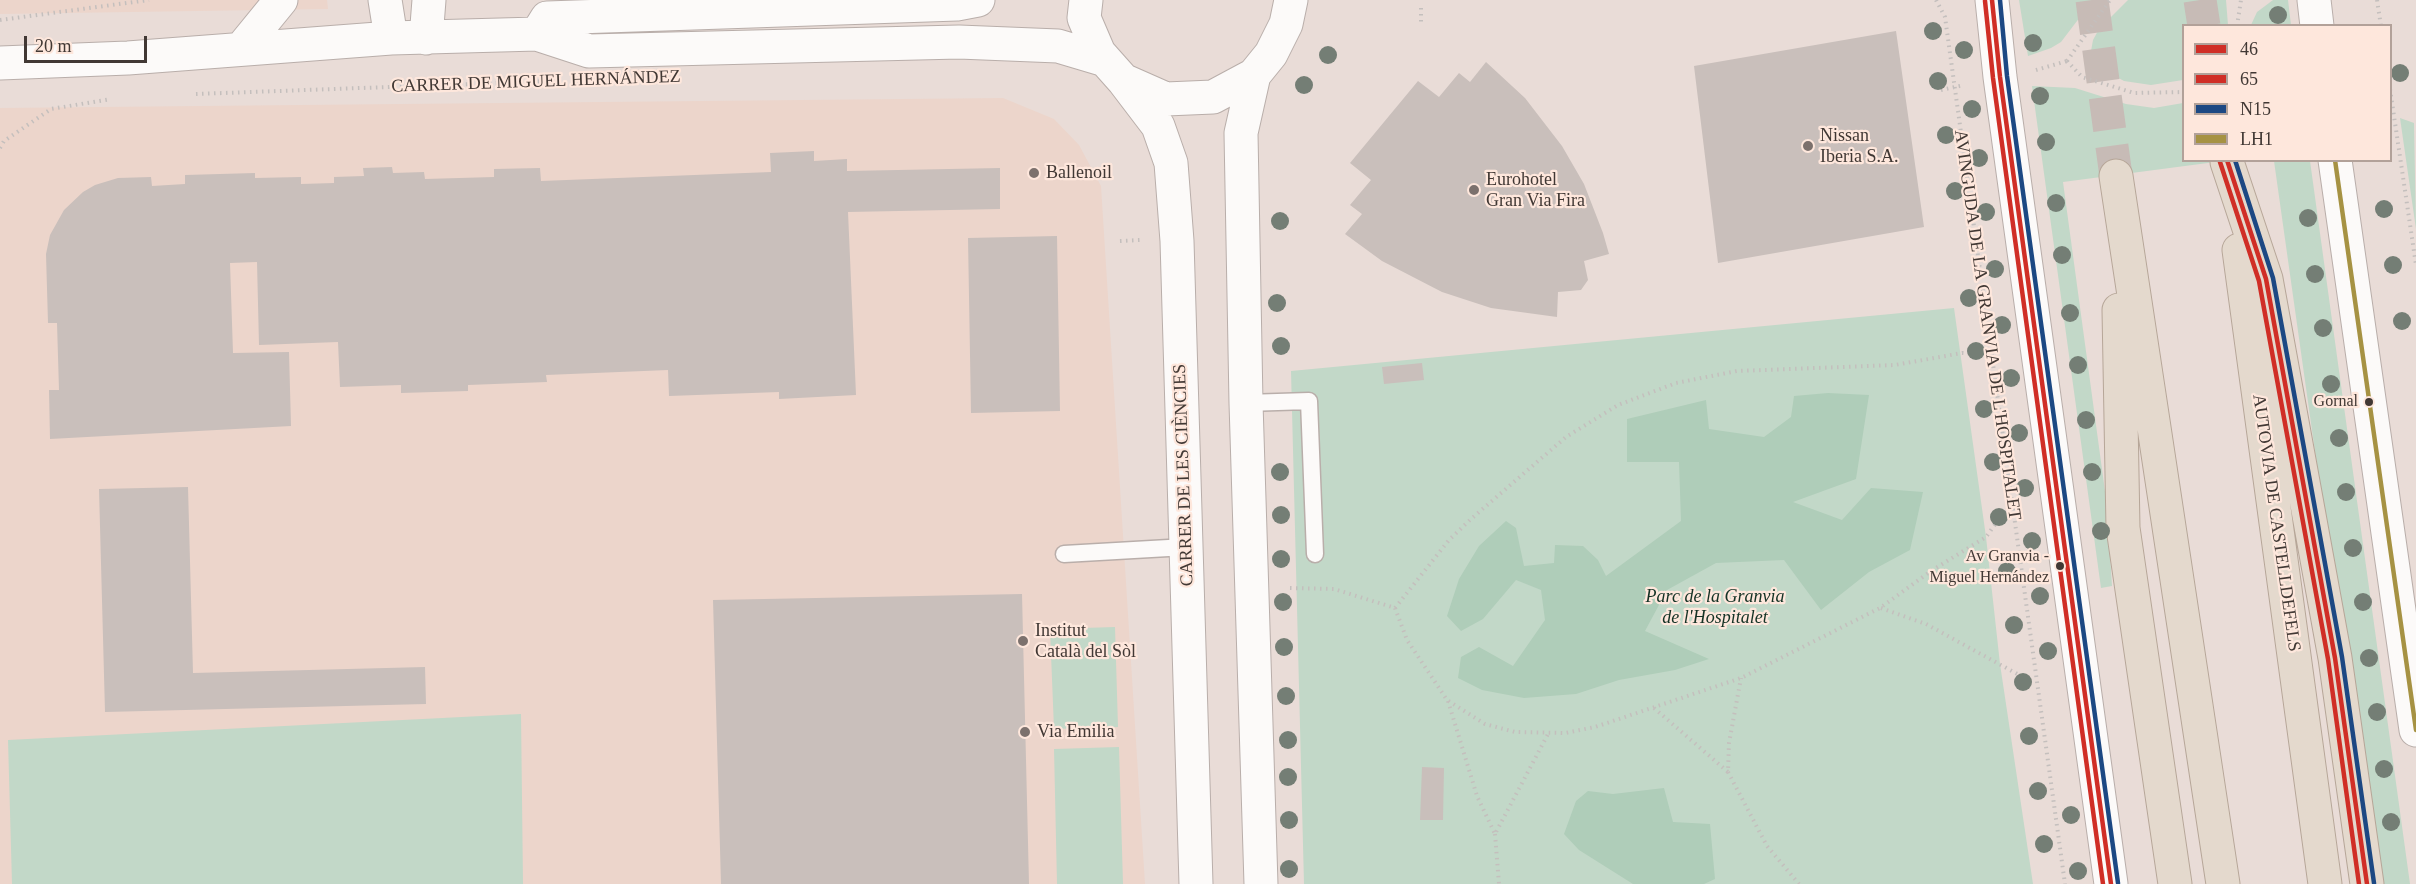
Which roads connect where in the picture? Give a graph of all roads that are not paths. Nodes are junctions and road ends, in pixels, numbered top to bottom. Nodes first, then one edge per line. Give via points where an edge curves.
1 (281, 0) edge
2 (386, 0) edge
3 (429, 0) edge
4 (978, 0) edge
5 (1086, 0) edge
6 (1291, 0) edge
7 (1992, 0) edge
8 (2314, 0) edge
9 (538, 17) edge
10 (2317, 24) edge
11 (391, 38) junction
12 (426, 39) junction
13 (241, 49) junction
14 (0, 63) edge
15 (1114, 70) junction
16 (1254, 75) junction
17 (2335, 162) edge
18 (1246, 403) junction
19 (1186, 547) junction
20 (1064, 554) dead end
21 (1315, 554) dead end
22 (2414, 716) edge
23 (1196, 884) edge
24 (1261, 884) edge
25 (2111, 884) edge
26 (2175, 884) edge
27 (2223, 884) edge
28 (2325, 884) edge
29 (2367, 884) edge

1 - 13 street
2 - 11 street
3 - 12 street
4 - 9 street, CARRER DE MIGUEL HERNÁNDEZ via 957,4
5 - 15 street, CARRER DE LES CIÈNCIES via 1084,18
6 - 16 street via 1286,24 1271,54
7 - 25 street
8 - 10 street
9 - 12 street, CARRER DE MIGUEL HERNÁNDEZ
9 - 15 street, CARRER DE MIGUEL HERNÁNDEZ via 589,51 959,42 1058,46
11 - 12 street, CARRER DE MIGUEL HERNÁNDEZ
11 - 13 street, CARRER DE MIGUEL HERNÁNDEZ
13 - 14 street, CARRER DE MIGUEL HERNÁNDEZ
15 - 16 street, CARRER DE MIGUEL HERNÁNDEZ via 1166,99 1213,97
15 - 19 street, CARRER DE LES CIÈNCIES via 1158,126 1171,163
16 - 18 street via 1241,133
17 - 22 street
18 - 21 lane via 1309,401
18 - 24 street
19 - 20 lane
19 - 23 street, CARRER DE LES CIÈNCIES
26 - 27 highway via 2123,528 2116,176
28 - 29 highway, AUTOVIA DE CASTELLDEFELS via 2227,162 2266,279 2335,658

